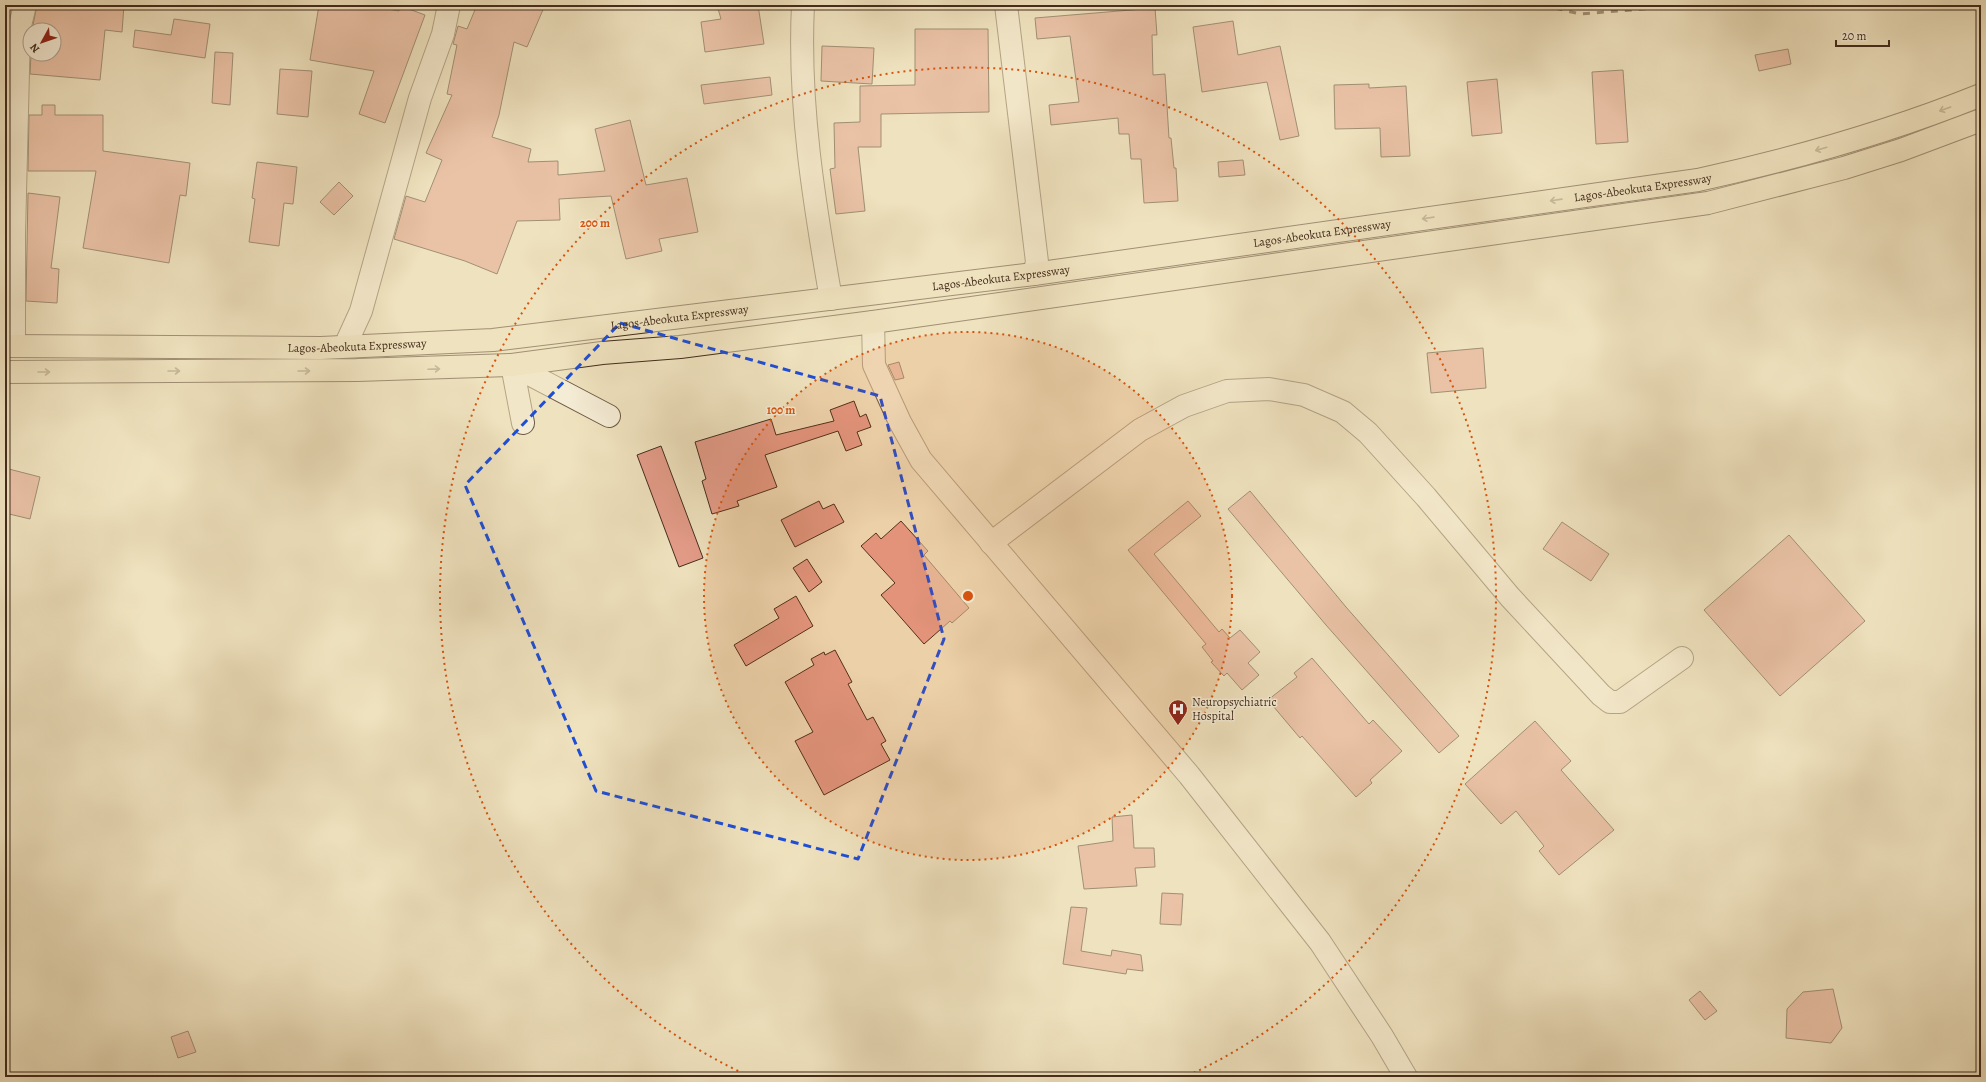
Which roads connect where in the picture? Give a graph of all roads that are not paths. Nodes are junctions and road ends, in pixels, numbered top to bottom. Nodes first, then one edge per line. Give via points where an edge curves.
1 (25, 5) edge
2 (449, 5) edge
3 (803, 5) edge
4 (1006, 5) edge
5 (12, 30) edge
6 (1981, 95) edge
7 (1981, 120) edge
8 (1034, 274) junction
9 (830, 300) junction
10 (873, 322) junction
11 (9, 346) edge
12 (345, 346) junction
13 (512, 365) junction
14 (5, 372) edge
15 (609, 416) dead end
16 (523, 423) dead end
17 (991, 543) junction
18 (1682, 658) dead end
19 (1406, 1077) edge

1 - 5 street
2 - 12 street via 443,34 420,98 361,311
3 - 9 street via 805,122 814,203
4 - 8 street via 1037,262
5 - 11 street via 14,234
6 -> 8 highway, Lagos-Abeokuta Expressway via 1867,136 1765,166 1698,180
7 - 10 highway, Lagos-Abeokuta Expressway via 1844,168 1708,203
8 - 9 highway, Lagos-Abeokuta Expressway
9 - 12 highway, Lagos-Abeokuta Expressway via 493,340
10 - 13 highway, Lagos-Abeokuta Expressway
10 - 17 street via 874,365 900,422 921,460
11 - 12 highway, Lagos-Abeokuta Expressway
14 -> 13 highway, Lagos-Abeokuta Expressway via 357,370
13 - 15 street
13 - 16 street
17 - 18 street via 1140,430 1184,406 1227,391 1269,389 1304,395 1343,412 1368,432 1510,597 1610,702 1620,702
17 - 19 street via 1189,775 1320,942

